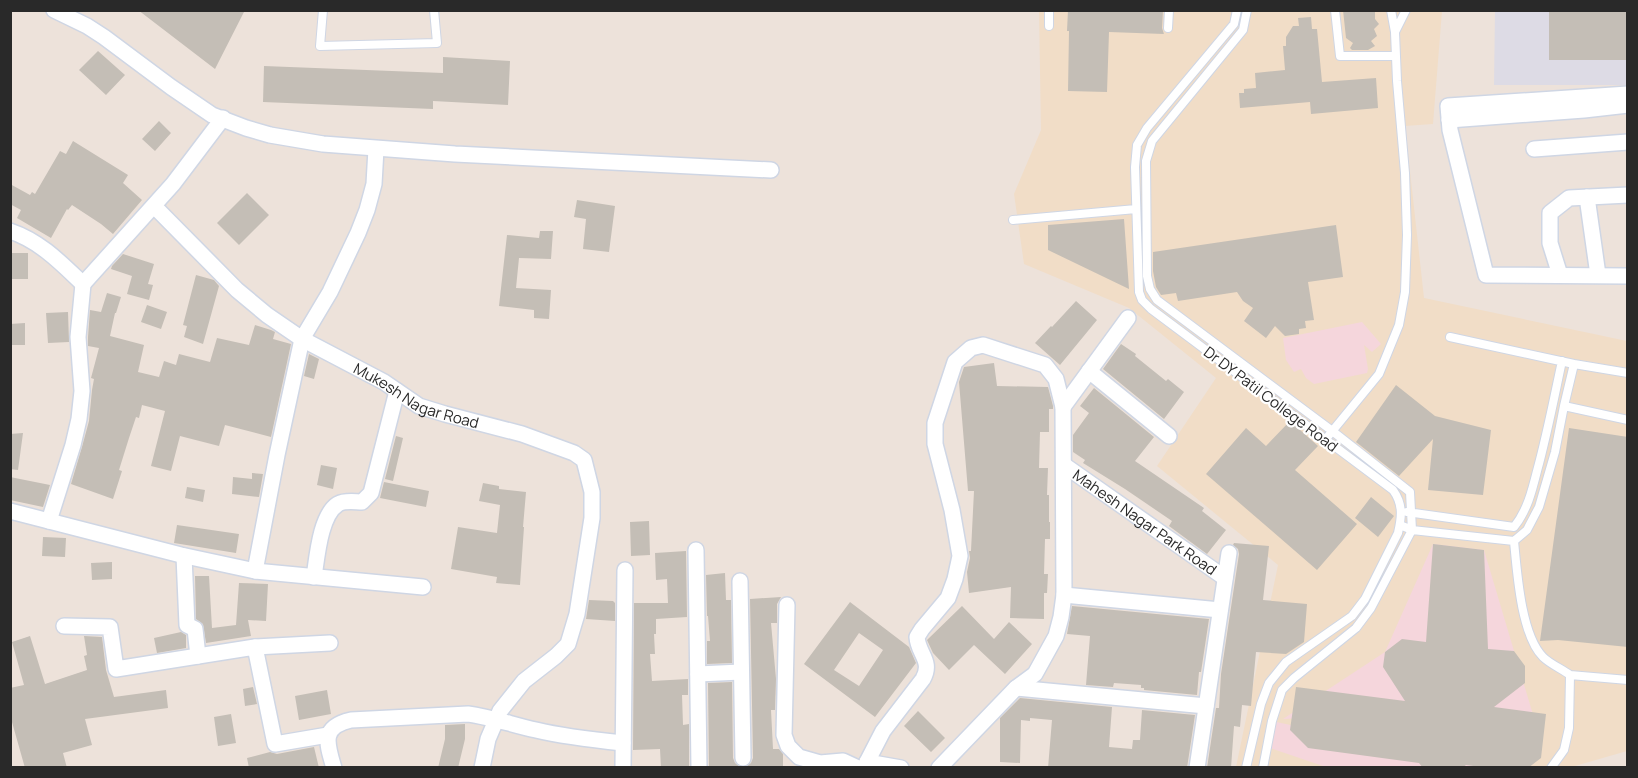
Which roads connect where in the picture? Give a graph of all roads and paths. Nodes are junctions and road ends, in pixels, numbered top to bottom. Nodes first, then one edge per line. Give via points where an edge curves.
1 (54, 10) edge
2 (323, 10) edge
3 (434, 10) edge
4 (1049, 10) edge
5 (1168, 10) edge
6 (1237, 10) edge
7 (1247, 10) edge
8 (1335, 10) edge
9 (1391, 10) edge
10 (1406, 10) edge
11 (1049, 26) dead end
12 (1168, 28) dead end
13 (1395, 32) junction
14 (1396, 56) junction
15 (1628, 94) edge
16 (1628, 105) edge
17 (223, 118) junction
18 (1449, 120) junction
19 (1628, 142) edge
20 (376, 149) junction
21 (1534, 149) dead end
22 (771, 170) dead end
23 (1628, 195) edge
24 (1587, 197) junction
25 (158, 202) junction
26 (1136, 209) junction
27 (1013, 220) dead end
28 (10, 231) edge
29 (1560, 275) junction
30 (1598, 275) junction
31 (1628, 276) edge
32 (83, 284) junction
33 (1128, 318) dead end
34 (1450, 337) dead end
35 (302, 339) junction
36 (1562, 361) junction
37 (1574, 364) junction
38 (1089, 371) junction
39 (1628, 373) edge
40 (397, 391) junction
41 (1063, 406) junction
42 (1564, 406) junction
43 (1628, 420) edge
44 (1331, 430) junction
45 (1169, 436) dead end
46 (1325, 440) junction
47 (1064, 465) junction
48 (1400, 510) junction
49 (10, 512) edge
50 (1411, 513) junction
51 (49, 521) junction
52 (1400, 525) junction
53 (1412, 530) junction
54 (1515, 542) junction
55 (696, 550) dead end
56 (1229, 553) dead end
57 (184, 556) junction
58 (625, 570) dead end
59 (255, 571) junction
60 (314, 577) junction
61 (1225, 578) junction
62 (740, 581) dead end
63 (423, 587) dead end
64 (1064, 595) junction
65 (787, 605) dead end
66 (1221, 610) junction
67 (64, 626) dead end
68 (330, 643) dead end
69 (255, 647) junction
70 (198, 656) junction
71 (741, 672) junction
72 (698, 674) junction
73 (1570, 675) junction
74 (1628, 680) edge
75 (1016, 688) junction
76 (1206, 706) junction
77 (497, 720) junction
78 (328, 735) junction
79 (623, 743) junction
80 (743, 758) dead end
81 (819, 765) edge
82 (864, 766) edge
83 (334, 768) edge
84 (482, 768) edge
85 (623, 768) edge
86 (699, 768) edge
87 (901, 768) edge
88 (939, 768) edge
89 (1197, 768) edge
90 (1245, 768) edge
91 (1263, 768) edge
92 (1551, 768) edge

1 - 17 street via 104,37 212,115
2 - 3 lane via 320,46 437,44
4 - 11 lane
5 - 12 lane
6 - 26 lane, Dr DY Patil College Road via 1234,24 1147,128 1137,146
7 - 44 lane, Dr DY Patil College Road via 1243,30 1152,141 1146,161 1150,289 1157,300
8 - 14 lane via 1340,56
9 - 13 lane
10 - 13 lane
13 - 14 lane
14 - 44 lane via 1407,235 1400,325 1379,374
15 - 18 street via 1448,106
16 - 18 street
17 - 20 street via 270,135
17 - 25 street
18 - 29 street via 1486,275
19 - 21 street
20 - 22 street
20 - 35 street via 374,184 364,217 339,274
23 - 24 street
24 - 29 street via 1569,198 1550,213 1550,243
24 - 30 street
25 - 32 street
25 - 35 street, Mukesh Nagar Road via 237,290
26 - 27 lane
26 - 46 lane, Dr DY Patil College Road via 1142,300
28 - 32 street via 39,245
29 - 30 street
30 - 31 street
32 - 51 street via 78,337 82,391 79,419
33 - 38 street
34 - 36 lane
35 - 40 street, Mukesh Nagar Road
35 - 59 street
36 - 37 lane
36 - 50 lane via 1531,495 1514,527
37 - 39 lane
37 - 42 lane
38 - 41 street
38 - 45 street
40 - 60 street via 371,493 362,502 345,502 333,509 323,528
40 - 77 street, Mukesh Nagar Road via 419,406 522,434 574,453 584,460 588,472 592,518 577,614 568,644 524,681
41 - 47 street, Mahesh Nagar Park Road
41 - 82 street, Mahesh Nagar Park Road via 1056,379 1045,365 983,345 971,348 955,362 935,423 935,444 960,556 955,579 948,598 917,637 927,672 883,731
42 - 43 lane
42 - 54 lane via 1539,507 1527,531
44 - 46 lane
44 - 50 lane, Dr DY Patil College Road via 1410,492
46 - 48 lane, Dr DY Patil College Road via 1393,489 1400,500
47 - 61 street, Mahesh Nagar Park Road
47 - 64 street, Mahesh Nagar Park Road
48 - 50 lane
48 - 52 lane, Dr DY Patil College Road
49 - 51 street
50 - 53 lane, Dr DY Patil College Road
51 - 57 street
52 - 53 lane
52 - 90 lane, Dr DY Patil College Road via 1365,599 1352,616 1286,662 1269,683
53 - 54 lane
53 - 91 lane via 1371,608 1356,628 1282,690
54 - 73 lane via 1518,580 1533,644 1543,658
55 - 72 street
56 - 61 street, Mahesh Nagar Park Road
57 - 59 street
57 - 70 street via 187,625 195,629
58 - 79 street
59 - 60 street
60 - 63 street
61 - 66 street, Mahesh Nagar Park Road
62 - 71 street
64 - 66 street
64 - 75 street, Mahesh Nagar Park Road via 1056,636 1035,674
65 - 81 street via 784,735 799,757
66 - 76 street, Mahesh Nagar Park Road
67 - 70 street via 110,627 116,669
68 - 69 street
69 - 70 street
69 - 78 street via 275,744
71 - 72 street
71 - 80 street
72 - 86 street
73 - 74 lane
73 - 92 lane via 1569,728 1564,750
75 - 76 street
75 - 88 street, Mahesh Nagar Park Road
76 - 89 street, Mahesh Nagar Park Road
77 - 78 street via 468,714 351,720 334,726
77 - 79 street via 574,738
77 - 84 street, Mukesh Nagar Road
78 - 83 street
79 - 85 street
81 - 82 street via 843,761
82 - 87 street

